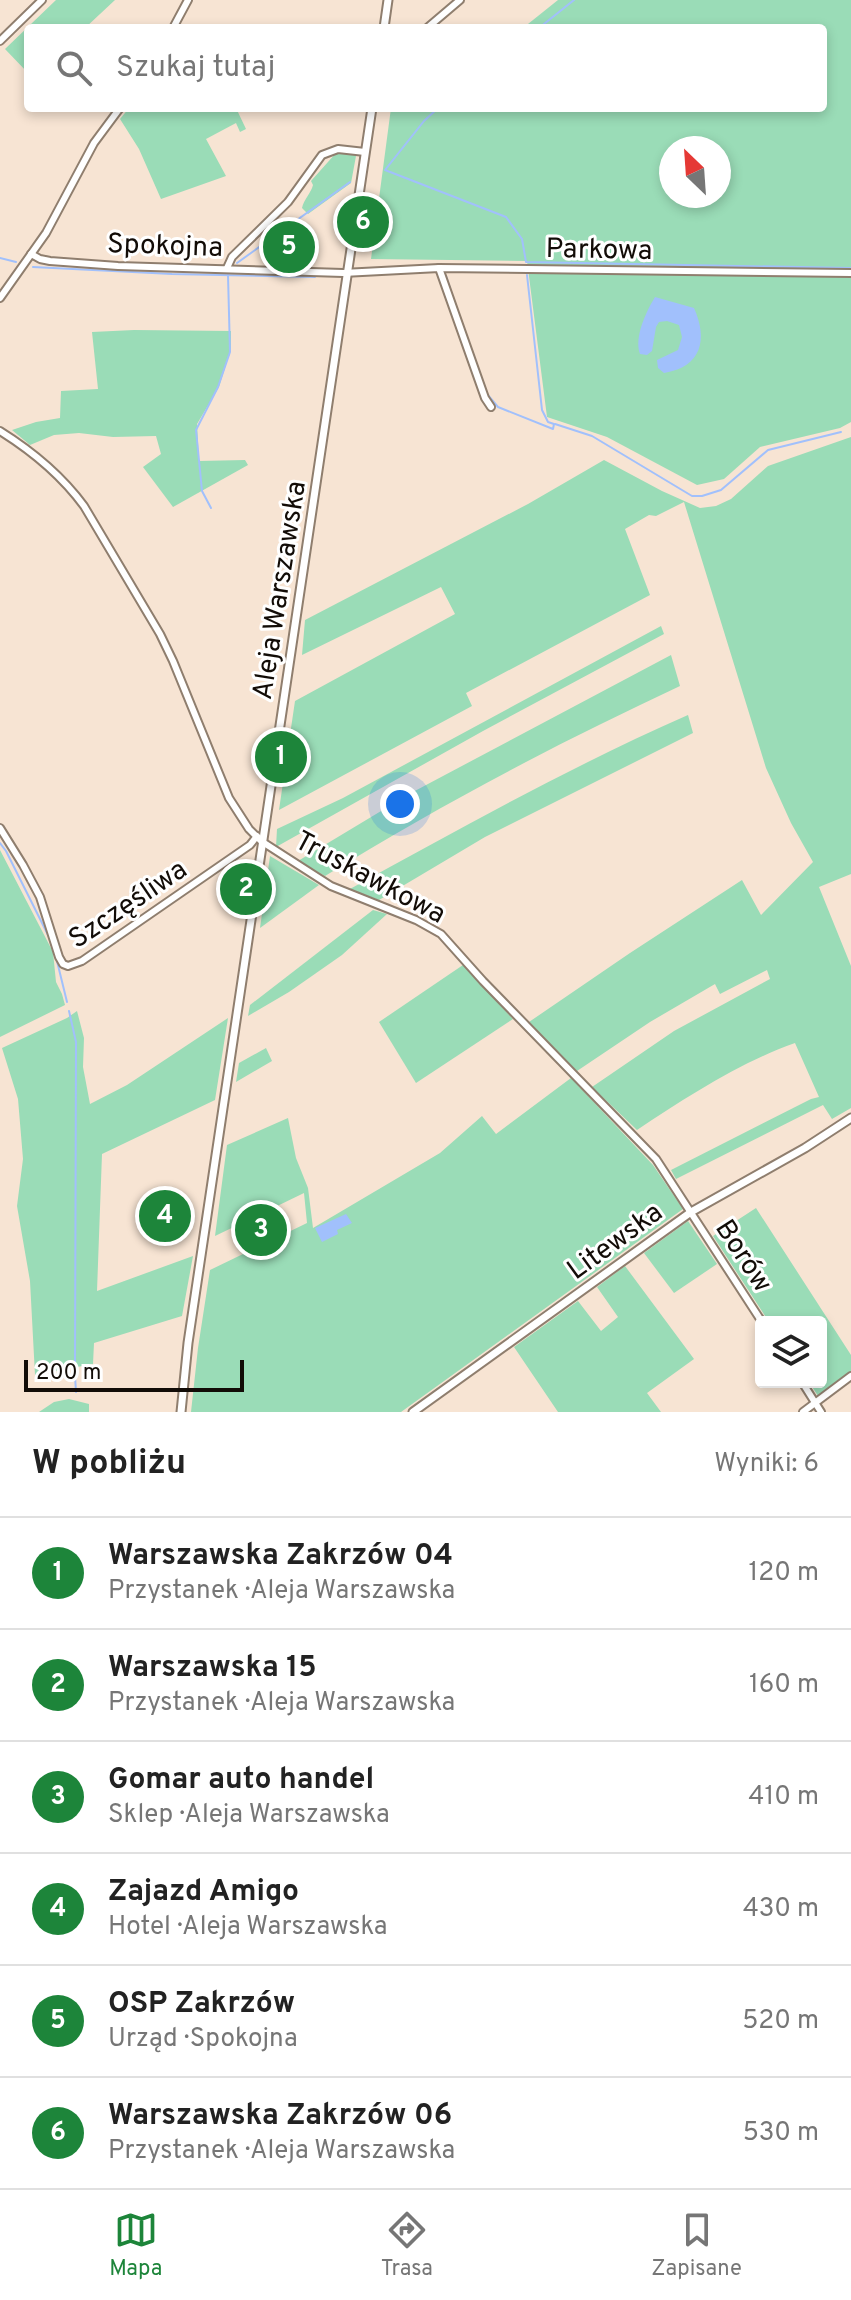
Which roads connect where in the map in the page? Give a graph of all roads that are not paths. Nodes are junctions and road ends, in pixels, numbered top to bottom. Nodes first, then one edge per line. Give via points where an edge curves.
1 (42, 0) edge
2 (188, 0) edge
3 (388, 0) edge
4 (460, 0) edge
5 (175, 24) edge
6 (385, 24) edge
7 (432, 24) edge
8 (0, 41) edge
9 (117, 112) edge
10 (371, 112) edge
11 (365, 152) junction
12 (31, 254) junction
13 (227, 268) junction
14 (439, 268) junction
15 (347, 272) junction
16 (851, 273) edge
17 (0, 298) edge
18 (491, 407) dead end
19 (0, 431) edge
20 (0, 828) edge
21 (259, 839) junction
22 (851, 1118) edge
23 (691, 1212) junction
24 (758, 1316) edge
25 (851, 1376) edge
26 (806, 1388) edge
27 (816, 1403) junction
28 (181, 1412) edge
29 (413, 1412) edge
30 (803, 1412) edge
31 (821, 1412) edge

1 - 8 street
2 - 5 street
3 - 6 street
4 - 7 street
9 - 12 street
10 - 11 street, Aleja Warszawska
11 - 13 street via 338,149 322,155 288,202
11 - 15 street, Aleja Warszawska
12 - 13 street, Spokojna via 50,261 118,266
12 - 17 street
13 - 15 street, Spokojna
14 - 15 street, Parkowa
14 - 16 street, Parkowa
14 - 18 street
15 - 21 street, Aleja Warszawska
19 - 21 street, Truskawkowa via 53,471 84,506 160,634 229,798
20 - 21 street, Szczęśliwa via 40,897 59,957 68,966
21 - 23 street, Truskawkowa via 331,886 441,934 656,1159
21 - 28 street, Aleja Warszawska
22 - 23 street, Litewska
23 - 24 street, Borów
23 - 29 street, Litewska
25 - 27 street
26 - 27 street
27 - 30 street
27 - 31 street

